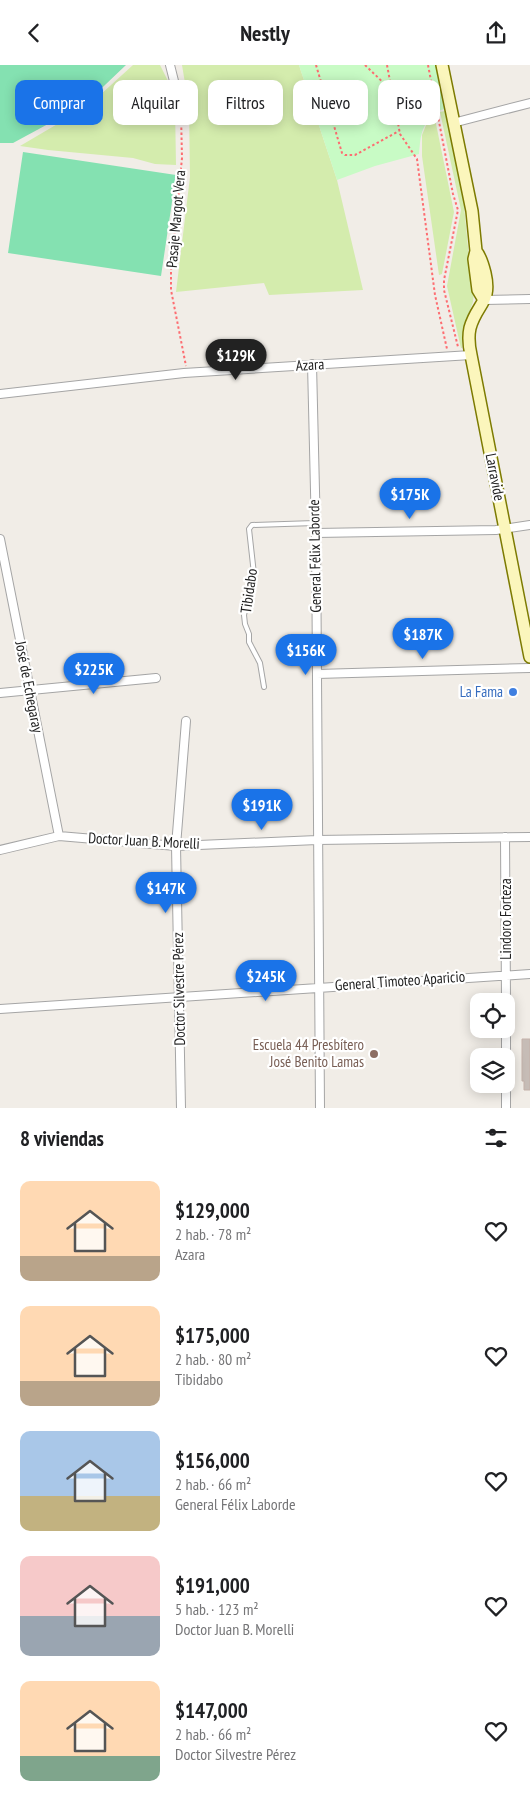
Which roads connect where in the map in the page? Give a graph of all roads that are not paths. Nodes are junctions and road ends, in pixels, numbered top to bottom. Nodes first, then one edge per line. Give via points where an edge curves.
1 (170, 65) edge
2 (442, 65) edge
3 (174, 80) edge
4 (530, 103) edge
5 (453, 123) junction
6 (530, 299) edge
7 (484, 300) junction
8 (465, 356) junction
9 (312, 364) junction
10 (0, 394) edge
11 (315, 523) junction
12 (530, 525) edge
13 (506, 530) junction
14 (316, 533) junction
15 (0, 539) edge
16 (530, 657) edge
17 (530, 669) edge
18 (317, 674) junction
19 (156, 678) dead end
20 (264, 687) dead end
21 (30, 689) junction
22 (0, 693) edge
23 (186, 721) dead end
24 (58, 836) junction
25 (505, 837) junction
26 (530, 837) edge
27 (317, 840) junction
28 (176, 846) junction
29 (0, 850) edge
30 (530, 974) edge
31 (506, 975) junction
32 (318, 987) junction
33 (506, 993) edge
34 (179, 997) junction
35 (0, 1009) edge
36 (506, 1093) edge
37 (181, 1108) edge
38 (320, 1108) edge
39 (506, 1108) edge

1 - 3 street
2 - 5 street, Larravide
4 - 5 street
5 - 7 street, Larravide via 472,211 476,251 487,285
6 - 7 street
7 - 8 street, Larravide via 469,331
8 - 9 street, Azara
8 - 13 street, Larravide
9 - 10 street, Azara via 188,373
9 - 11 street, General Félix Laborde
11 - 14 street, General Félix Laborde
11 - 20 lane, Tibidabo via 252,525 249,529 254,574 244,615 249,642 260,663
12 - 13 street
13 - 14 street
13 - 16 street, Larravide
14 - 18 street, General Félix Laborde
15 - 21 street, José de Echegaray
17 - 18 street
18 - 27 street, General Félix Laborde
19 - 21 street
21 - 22 street
21 - 24 street, José de Echegaray
23 - 28 street, Doctor Silvestre Pérez
24 - 28 street, Doctor Juan B. Morelli
24 - 29 street, Doctor Juan B. Morelli
25 - 26 street, Doctor Juan B. Morelli
25 - 27 street, Doctor Juan B. Morelli
25 - 31 street, Lindoro Forteza
27 - 28 street, Doctor Juan B. Morelli
27 - 32 street, General Félix Laborde
28 - 34 street, Doctor Silvestre Pérez
30 - 31 street, General Timoteo Aparicio
31 - 32 street, General Timoteo Aparicio
31 - 33 street, Lindoro Forteza
32 - 34 street, General Timoteo Aparicio
32 - 38 street, General Félix Laborde
34 - 35 street, General Timoteo Aparicio
34 - 37 street, Doctor Silvestre Pérez
36 - 39 street

